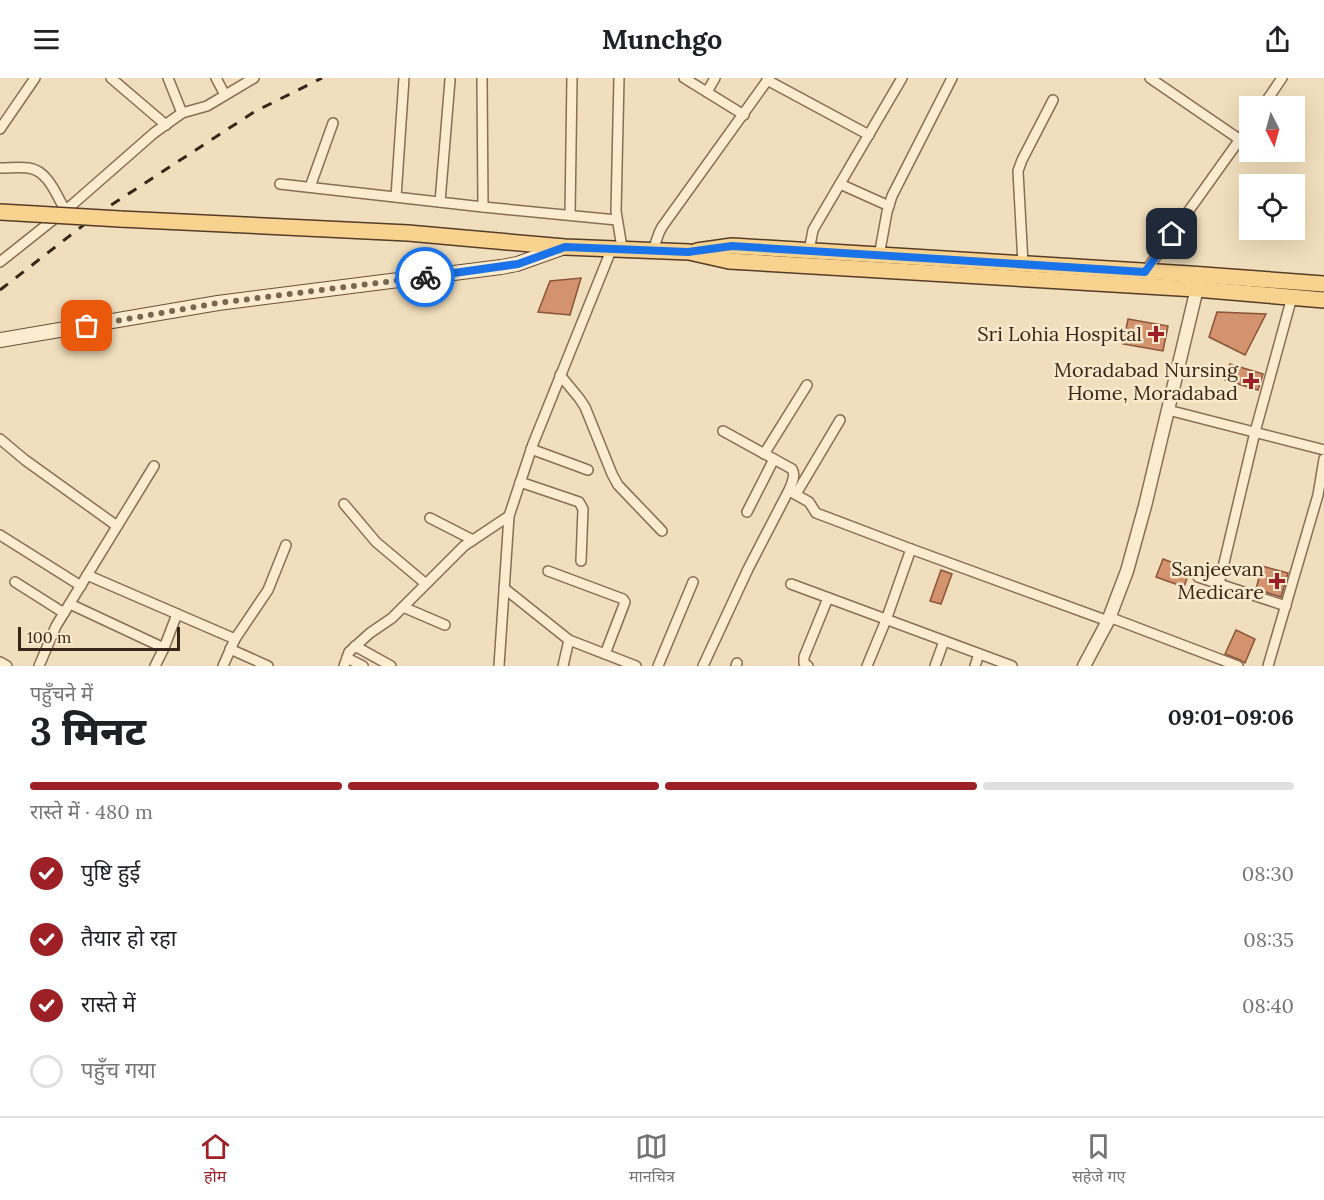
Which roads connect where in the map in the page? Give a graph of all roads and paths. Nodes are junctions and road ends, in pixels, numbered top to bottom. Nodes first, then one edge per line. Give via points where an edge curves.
1 (34, 78) edge
2 (111, 78) edge
3 (168, 78) edge
4 (216, 78) edge
5 (254, 78) edge
6 (404, 78) edge
7 (482, 78) edge
8 (572, 78) edge
9 (619, 78) edge
10 (684, 78) edge
11 (715, 78) edge
12 (902, 78) edge
13 (952, 78) edge
14 (1150, 78) edge
15 (1282, 78) edge
16 (768, 79) edge
17 (450, 80) dead end
18 (706, 92) junction
19 (225, 95) junction
20 (1270, 96) edge
21 (1053, 100) dead end
22 (185, 113) junction
23 (744, 115) junction
24 (333, 123) dead end
25 (166, 125) junction
26 (0, 129) edge
27 (869, 135) junction
28 (1239, 139) joint
29 (0, 168) edge
30 (280, 184) dead end
31 (840, 184) junction
32 (310, 187) junction
33 (396, 197) junction
34 (440, 202) junction
35 (889, 206) junction
36 (483, 207) junction
37 (66, 210) junction
38 (0, 212) edge
39 (570, 215) junction
40 (617, 220) junction
41 (565, 247) junction
42 (617, 248) junction
43 (654, 250) junction
44 (809, 251) junction
45 (688, 252) junction
46 (879, 256) junction
47 (0, 262) edge
48 (1023, 264) junction
49 (1145, 272) junction
50 (1198, 282) junction
51 (1324, 284) edge
52 (1292, 297) junction
53 (1324, 300) edge
54 (0, 340) edge
55 (560, 375) junction
56 (807, 385) dead end
57 (1168, 410) junction
58 (840, 420) dead end
59 (723, 431) dead end
60 (1255, 432) junction
61 (0, 439) edge
62 (531, 449) junction
63 (1324, 450) edge
64 (765, 454) junction
65 (774, 459) junction
66 (1324, 459) edge
67 (154, 466) dead end
68 (588, 470) dead end
69 (520, 482) junction
70 (793, 491) junction
71 (344, 504) dead end
72 (747, 512) dead end
73 (509, 516) junction
74 (430, 518) dead end
75 (117, 526) junction
76 (662, 531) dead end
77 (0, 535) edge
78 (472, 540) junction
79 (286, 545) dead end
80 (911, 549) junction
81 (581, 561) dead end
82 (548, 571) dead end
83 (87, 574) junction
84 (1198, 577) dead end
85 (15, 582) dead end
86 (693, 582) dead end
87 (426, 584) junction
88 (791, 584) dead end
89 (1219, 584) junction
90 (81, 586) junction
91 (504, 588) junction
92 (828, 598) junction
93 (70, 603) junction
94 (1286, 606) junction
95 (403, 607) junction
96 (64, 613) junction
97 (177, 614) junction
98 (1109, 619) junction
99 (886, 620) junction
100 (445, 625) dead end
101 (235, 639) junction
102 (569, 640) junction
103 (944, 641) junction
104 (355, 646) junction
105 (164, 648) junction
106 (230, 649) junction
107 (605, 654) junction
108 (979, 654) junction
109 (0, 662) edge
110 (346, 662) edge
111 (8, 666) edge
112 (39, 666) edge
113 (155, 666) edge
114 (223, 666) edge
115 (268, 666) edge
116 (363, 666) edge
117 (392, 666) edge
118 (499, 666) edge
119 (563, 666) edge
120 (636, 666) edge
121 (658, 666) edge
122 (704, 666) edge
123 (808, 666) edge
124 (867, 666) edge
125 (935, 666) edge
126 (975, 666) edge
127 (1011, 666) edge
128 (1084, 666) edge
129 (1238, 666) edge
130 (1268, 666) edge

1 - 26 street
2 - 25 street
3 - 22 street
4 - 19 street
5 - 19 street
6 - 33 street
7 - 36 street
8 - 39 street
9 - 40 street
10 - 18 street
11 - 18 street
12 - 27 street
13 - 35 street
14 - 28 street
15 - 20 street
16 - 23 street
16 - 27 street
17 - 34 street
18 - 23 street
19 - 22 street
21 - 48 street via 1018,171
22 - 25 street
23 - 43 street via 662,227
24 - 32 street
25 - 37 street
27 - 31 street
28 - 49 street
29 - 37 street via 28,168 42,173
30 - 32 street
31 - 35 street
31 - 44 street via 813,230
32 - 33 street
33 - 34 street
34 - 36 street
35 - 46 street
36 - 39 street
37 - 47 street
38 - 41 main road, bridge via 408,233
39 - 40 street
40 - 42 street
41 - 42 main road
41 - 54 main road via 501,267 218,303
42 - 43 main road
42 - 55 street
43 - 45 main road
44 - 45 main road via 732,246
44 - 46 main road
45 - 50 main road via 729,261
46 - 48 main road
48 - 49 main road
49 - 50 main road
50 - 51 main road
50 - 52 main road
50 - 57 street
52 - 53 main road
52 - 60 street
55 - 62 street
55 - 76 street via 585,407 618,485
56 - 64 street
57 - 60 street
57 - 98 street via 1139,528
58 - 70 street
59 - 64 street
60 - 63 street
60 - 89 street
61 - 75 street
62 - 68 street
62 - 69 street
64 - 65 street
65 - 70 street via 794,472
65 - 72 street
66 - 94 street via 1318,495
67 - 75 street
69 - 73 street
69 - 81 street via 582,505
70 - 80 street via 811,504 816,513
70 - 122 street via 748,569
71 - 87 street via 376,542
73 - 78 street
73 - 91 street
74 - 78 street
75 - 83 street
77 - 90 street
78 - 87 street
79 - 101 street via 268,590
80 - 98 street
80 - 99 street
82 - 107 street via 623,599
83 - 90 street
83 - 97 street
84 - 89 street
85 - 96 street
86 - 121 street
87 - 95 street
88 - 92 street
89 - 94 street
90 - 93 street
91 - 102 street
91 - 118 street
92 - 99 street
92 - 123 street via 804,657
93 - 96 street
93 - 105 street
94 - 130 street
95 - 100 street
95 - 104 street
96 - 112 street
97 - 101 street
97 - 105 street
98 - 128 street
98 - 129 street
99 - 103 street
99 - 124 street
101 - 106 street
102 - 107 street
102 - 119 street
103 - 108 street
103 - 125 street
104 - 110 street
104 - 117 street
105 - 113 street
106 - 114 street
106 - 115 street
107 - 120 street
108 - 126 street
108 - 127 street
109 - 111 street
110 - 116 street

